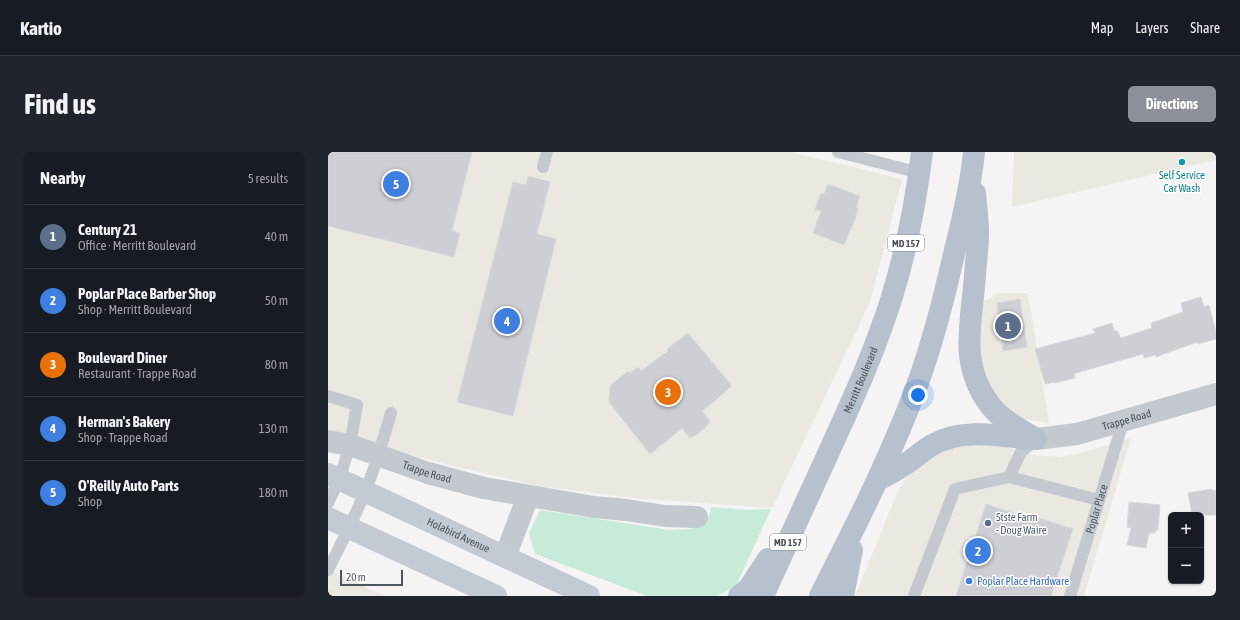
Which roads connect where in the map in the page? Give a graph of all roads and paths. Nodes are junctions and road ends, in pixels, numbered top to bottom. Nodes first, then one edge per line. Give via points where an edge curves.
1 (547, 152) edge
2 (838, 152) edge
3 (922, 152) edge
4 (972, 156) edge
5 (543, 167) dead end
6 (920, 173) junction
7 (1216, 394) edge
8 (328, 396) edge
9 (391, 413) dead end
10 (1123, 422) junction
11 (1036, 439) junction
12 (328, 441) edge
13 (350, 445) junction
14 (378, 456) junction
15 (1009, 476) junction
16 (334, 477) edge
17 (878, 480) junction
18 (812, 488) junction
19 (365, 492) junction
20 (528, 496) junction
21 (1100, 500) junction
22 (328, 503) edge
23 (697, 517) dead end
24 (328, 518) edge
25 (859, 519) junction
26 (350, 528) junction
27 (505, 557) junction
28 (328, 570) edge
29 (496, 596) edge
30 (589, 596) edge
31 (739, 596) edge
32 (763, 596) edge
33 (820, 596) edge
34 (843, 596) edge
35 (914, 596) edge
36 (1070, 596) edge

1 - 5 lane
2 - 6 lane
3 - 6 main road, Merritt Boulevard / MD 157
4 - 11 main road via 978,232 968,338 973,370 990,405 1005,420
4 - 17 main road via 965,209 930,345 910,403
6 - 18 main road, Merritt Boulevard / MD 157 via 905,251 892,298 864,373
7 - 10 street, Trappe Road
8 - 13 lane via 357,404
9 - 14 lane
10 - 11 street, Trappe Road via 1077,434
10 - 21 lane, Poplar Place
11 - 15 lane via 1020,452
11 - 17 main road via 985,434 951,437 932,445
12 - 13 street, Trappe Road
13 - 14 street, Trappe Road
13 - 16 lane
14 - 19 lane
14 - 20 street, Trappe Road via 435,475
15 - 21 lane
15 - 35 lane via 955,489
16 - 19 main road, Holabird Avenue
16 - 22 lane
17 - 25 main road
18 - 31 main road via 748,588
18 - 32 main road, Merritt Boulevard / MD 157
19 - 26 lane
19 - 27 main road, Holabird Avenue
20 - 23 street, Trappe Road via 666,516
20 - 27 street
21 - 36 lane, Poplar Place
24 - 26 main road
25 - 33 main road
25 - 34 main road
26 - 28 lane
26 - 29 main road
27 - 30 main road, Holabird Avenue

